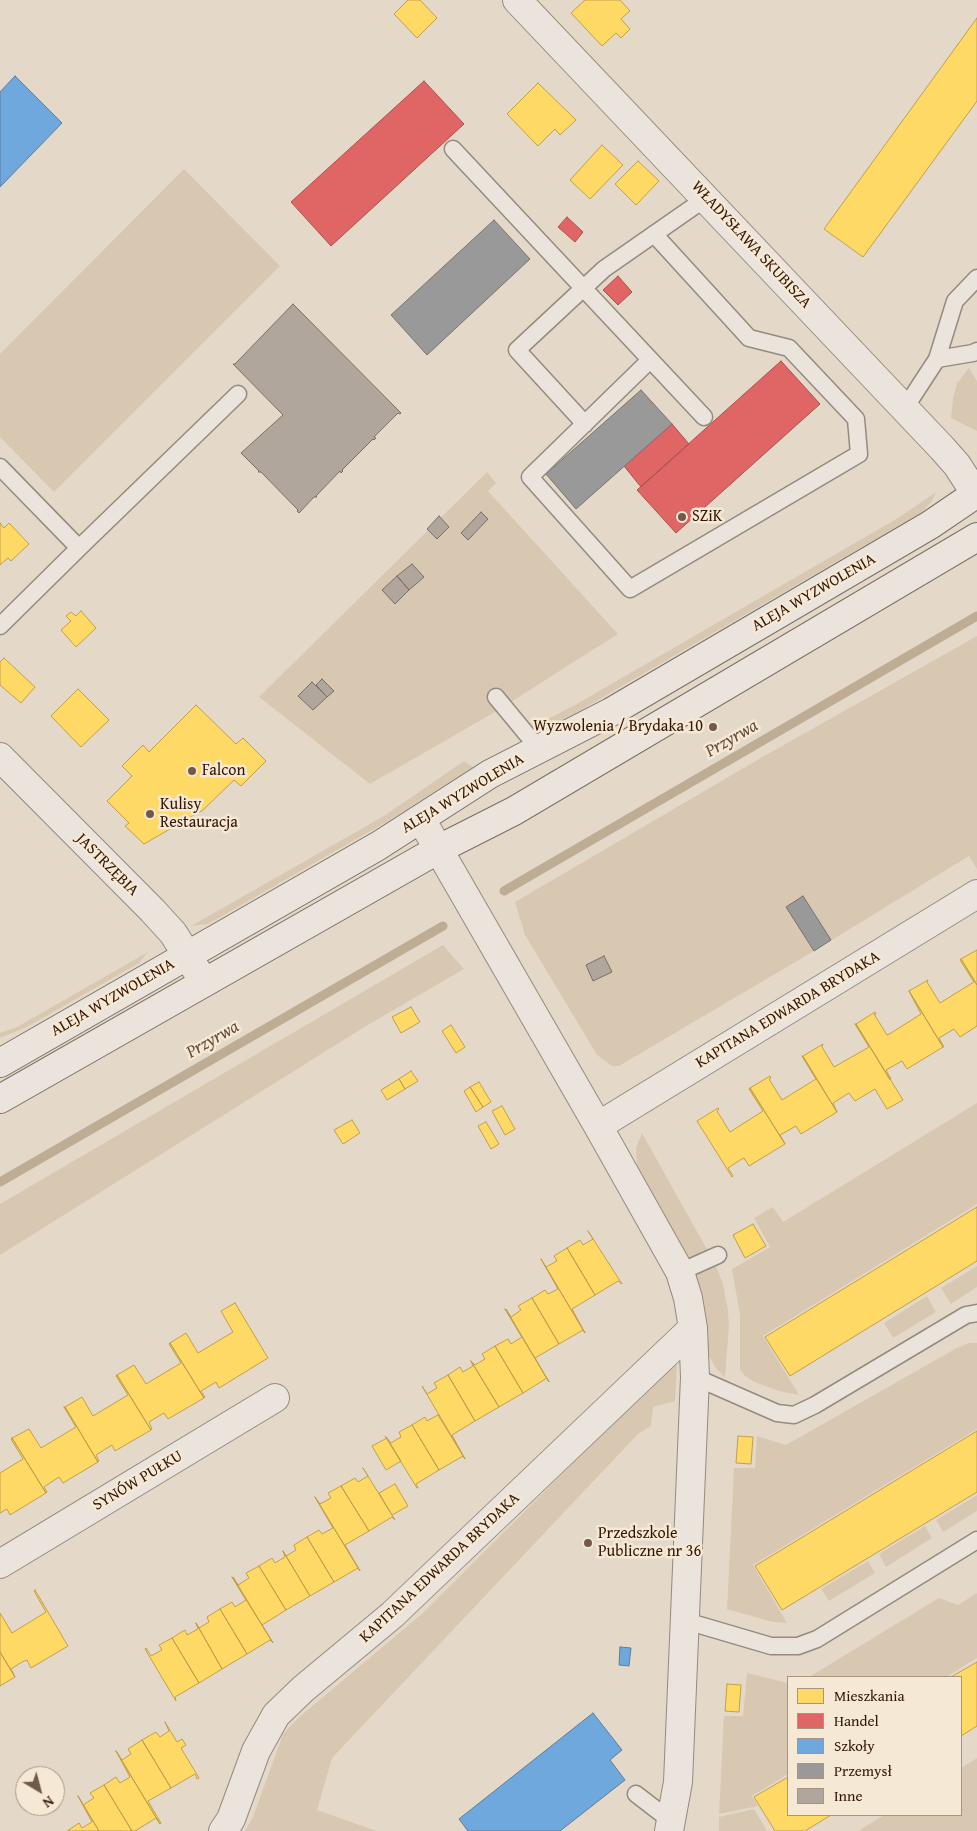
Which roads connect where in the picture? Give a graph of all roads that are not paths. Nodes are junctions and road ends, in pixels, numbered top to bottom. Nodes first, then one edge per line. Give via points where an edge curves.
1 (517, 0) edge
2 (453, 148) dead end
3 (706, 198) junction
4 (654, 234) junction
5 (977, 278) edge
6 (584, 290) junction
7 (977, 351) edge
8 (937, 359) junction
9 (650, 360) junction
10 (238, 394) dead end
11 (905, 408) junction
12 (704, 417) dead end
13 (585, 424) junction
14 (0, 467) edge
15 (976, 495) edge
16 (977, 537) edge
17 (80, 548) junction
18 (0, 626) edge
19 (496, 696) dead end
20 (539, 749) junction
21 (0, 757) edge
22 (421, 819) junction
23 (439, 849) junction
24 (977, 894) edge
25 (188, 956) junction
26 (204, 982) junction
27 (0, 1063) edge
28 (0, 1099) edge
29 (598, 1126) junction
30 (718, 1255) dead end
31 (680, 1272) junction
32 (977, 1313) edge
33 (693, 1328) junction
34 (695, 1377) junction
35 (275, 1398) dead end
36 (977, 1540) edge
37 (0, 1564) edge
38 (686, 1621) junction
39 (636, 1794) dead end
40 (670, 1826) edge
41 (223, 1831) edge

1 - 3 street, WŁADYSŁAWA SKUBISZA
2 - 6 lane
3 - 4 lane
3 - 11 street, WŁADYSŁAWA SKUBISZA
4 - 6 lane via 604,270
4 - 13 lane via 750,338 789,348 856,419 859,454 630,589 530,477
5 - 8 lane via 955,301
6 - 9 lane
6 - 13 lane via 518,350
7 - 8 lane
8 - 11 lane
9 - 12 lane
9 - 13 lane
10 - 17 lane
11 - 15 street, WŁADYSŁAWA SKUBISZA via 957,465
14 - 17 lane
15 - 20 street, ALEJA WYZWOLENIA via 611,712
16 - 23 street, ALEJA WYZWOLENIA via 514,811
17 - 18 lane
19 - 20 lane
20 - 22 street, ALEJA WYZWOLENIA via 490,774
21 - 25 street, JASTRZĘBIA via 152,910
22 - 23 street
22 - 25 street, ALEJA WYZWOLENIA
23 - 26 street, ALEJA WYZWOLENIA
23 - 29 street
24 - 29 street, KAPITANA EDWARDA BRYDAKA
25 - 26 street, JASTRZĘBIA
25 - 27 street, ALEJA WYZWOLENIA
26 - 28 street, ALEJA WYZWOLENIA
29 - 31 street
30 - 31 lane
31 - 33 street
32 - 34 lane via 966,1315 794,1415 777,1413
33 - 34 street
33 - 41 street, KAPITANA EDWARDA BRYDAKA via 392,1615 309,1683 276,1716 256,1751 234,1811
34 - 38 street
35 - 37 street, SYNÓW PUŁKU
36 - 38 lane via 817,1639 798,1646 771,1646
38 - 40 street via 678,1782
39 - 40 lane

